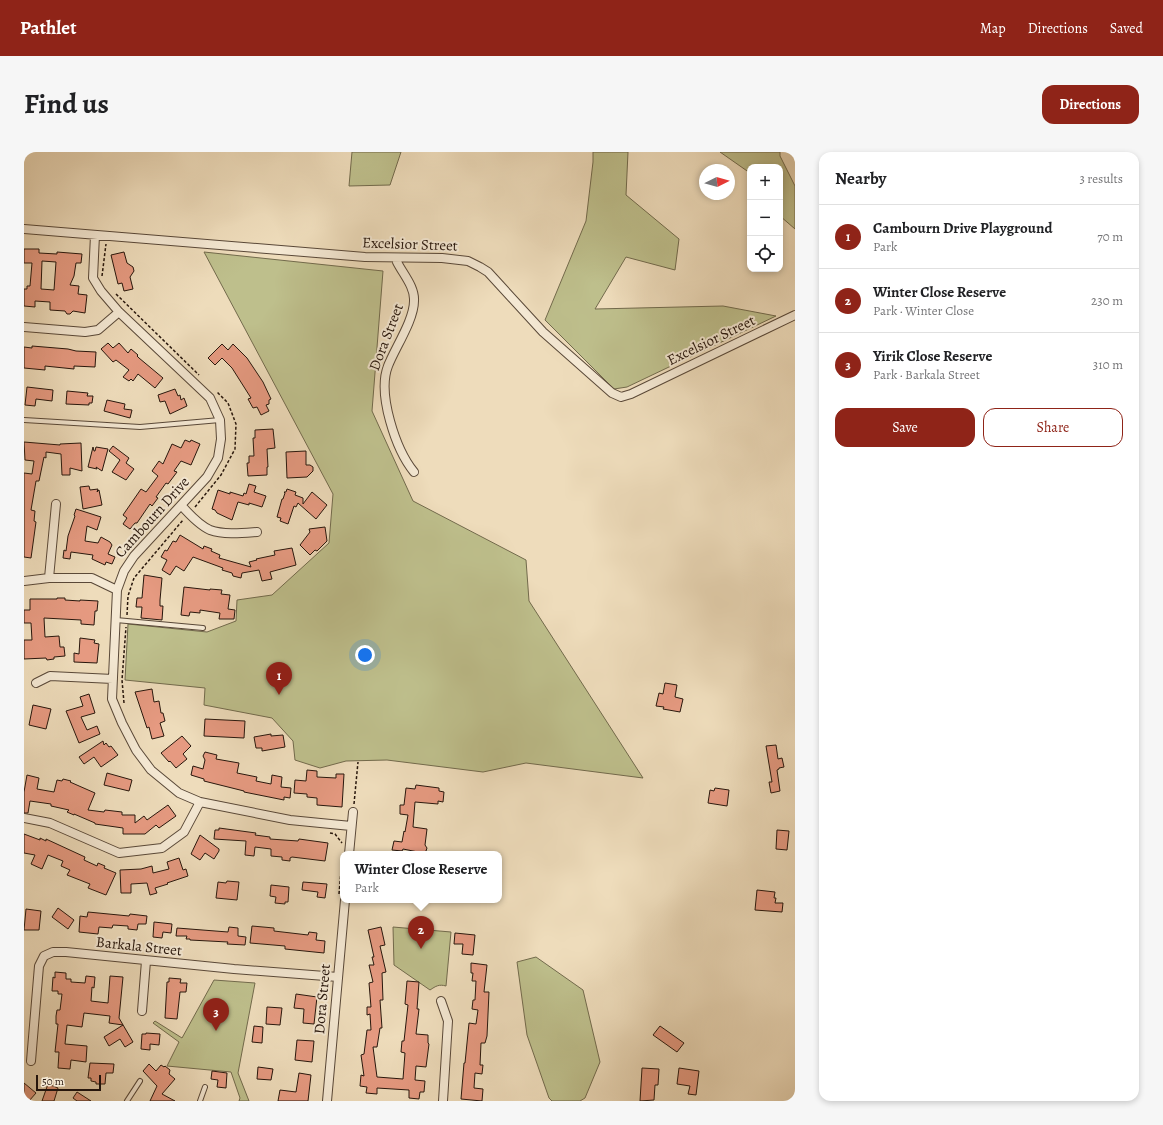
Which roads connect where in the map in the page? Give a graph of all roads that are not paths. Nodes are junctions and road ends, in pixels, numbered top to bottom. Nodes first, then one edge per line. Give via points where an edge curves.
1 (24, 229) edge
2 (95, 235) junction
3 (397, 258) junction
4 (119, 312) junction
5 (795, 315) edge
6 (24, 327) edge
7 (24, 420) edge
8 (220, 420) junction
9 (414, 472) dead end
10 (56, 504) dead end
11 (181, 505) junction
12 (257, 532) dead end
13 (49, 578) junction
14 (24, 581) edge
15 (117, 590) junction
16 (115, 620) junction
17 (203, 628) dead end
18 (113, 679) junction
19 (36, 683) dead end
20 (200, 802) junction
21 (353, 812) road end
22 (24, 818) edge
23 (351, 826) junction
24 (349, 851) edge
25 (345, 903) edge
26 (146, 961) junction
27 (338, 977) junction
28 (441, 1001) dead end
29 (142, 1011) dead end
30 (30, 1061) dead end
31 (140, 1081) dead end
32 (205, 1087) dead end
33 (127, 1101) edge
34 (200, 1101) edge
35 (327, 1101) edge
36 (443, 1101) edge

1 - 2 street, Excelsior Street
2 - 3 street, Excelsior Street
2 - 4 street, Cambourn Drive via 93,278
3 - 5 street, Excelsior Street via 442,258 468,261 480,267 488,272 543,332 612,394 621,397
3 - 9 street, Dora Street via 413,292 414,301 411,315 384,382 394,434 406,463
4 - 6 street via 98,330 85,332
4 - 8 street, Cambourn Drive via 210,398
7 - 8 lane via 140,427
8 - 11 street, Cambourn Drive via 218,458 207,477
10 - 13 street
11 - 12 street via 210,529 239,533
11 - 15 street, Cambourn Drive via 134,556 124,571
13 - 14 street
13 - 15 street via 92,578
15 - 16 street, Cambourn Drive
16 - 17 lane
16 - 18 street, Cambourn Drive
18 - 19 street via 50,676
18 - 20 street, Cambourn Drive via 112,698 136,750 151,770 179,793
20 - 22 street via 184,832 162,848 119,852 50,823
20 - 23 street, Cambourn Drive via 290,820
21 - 23 street
23 - 24 street
25 - 27 street, Dora Street
26 - 27 street, Barkala Street
26 - 29 street
26 - 30 street, Barkala Street via 66,952 53,952 44,956 39,966
27 - 35 street, Dora Street
28 - 36 street via 448,1020
31 - 33 lane
32 - 34 lane

